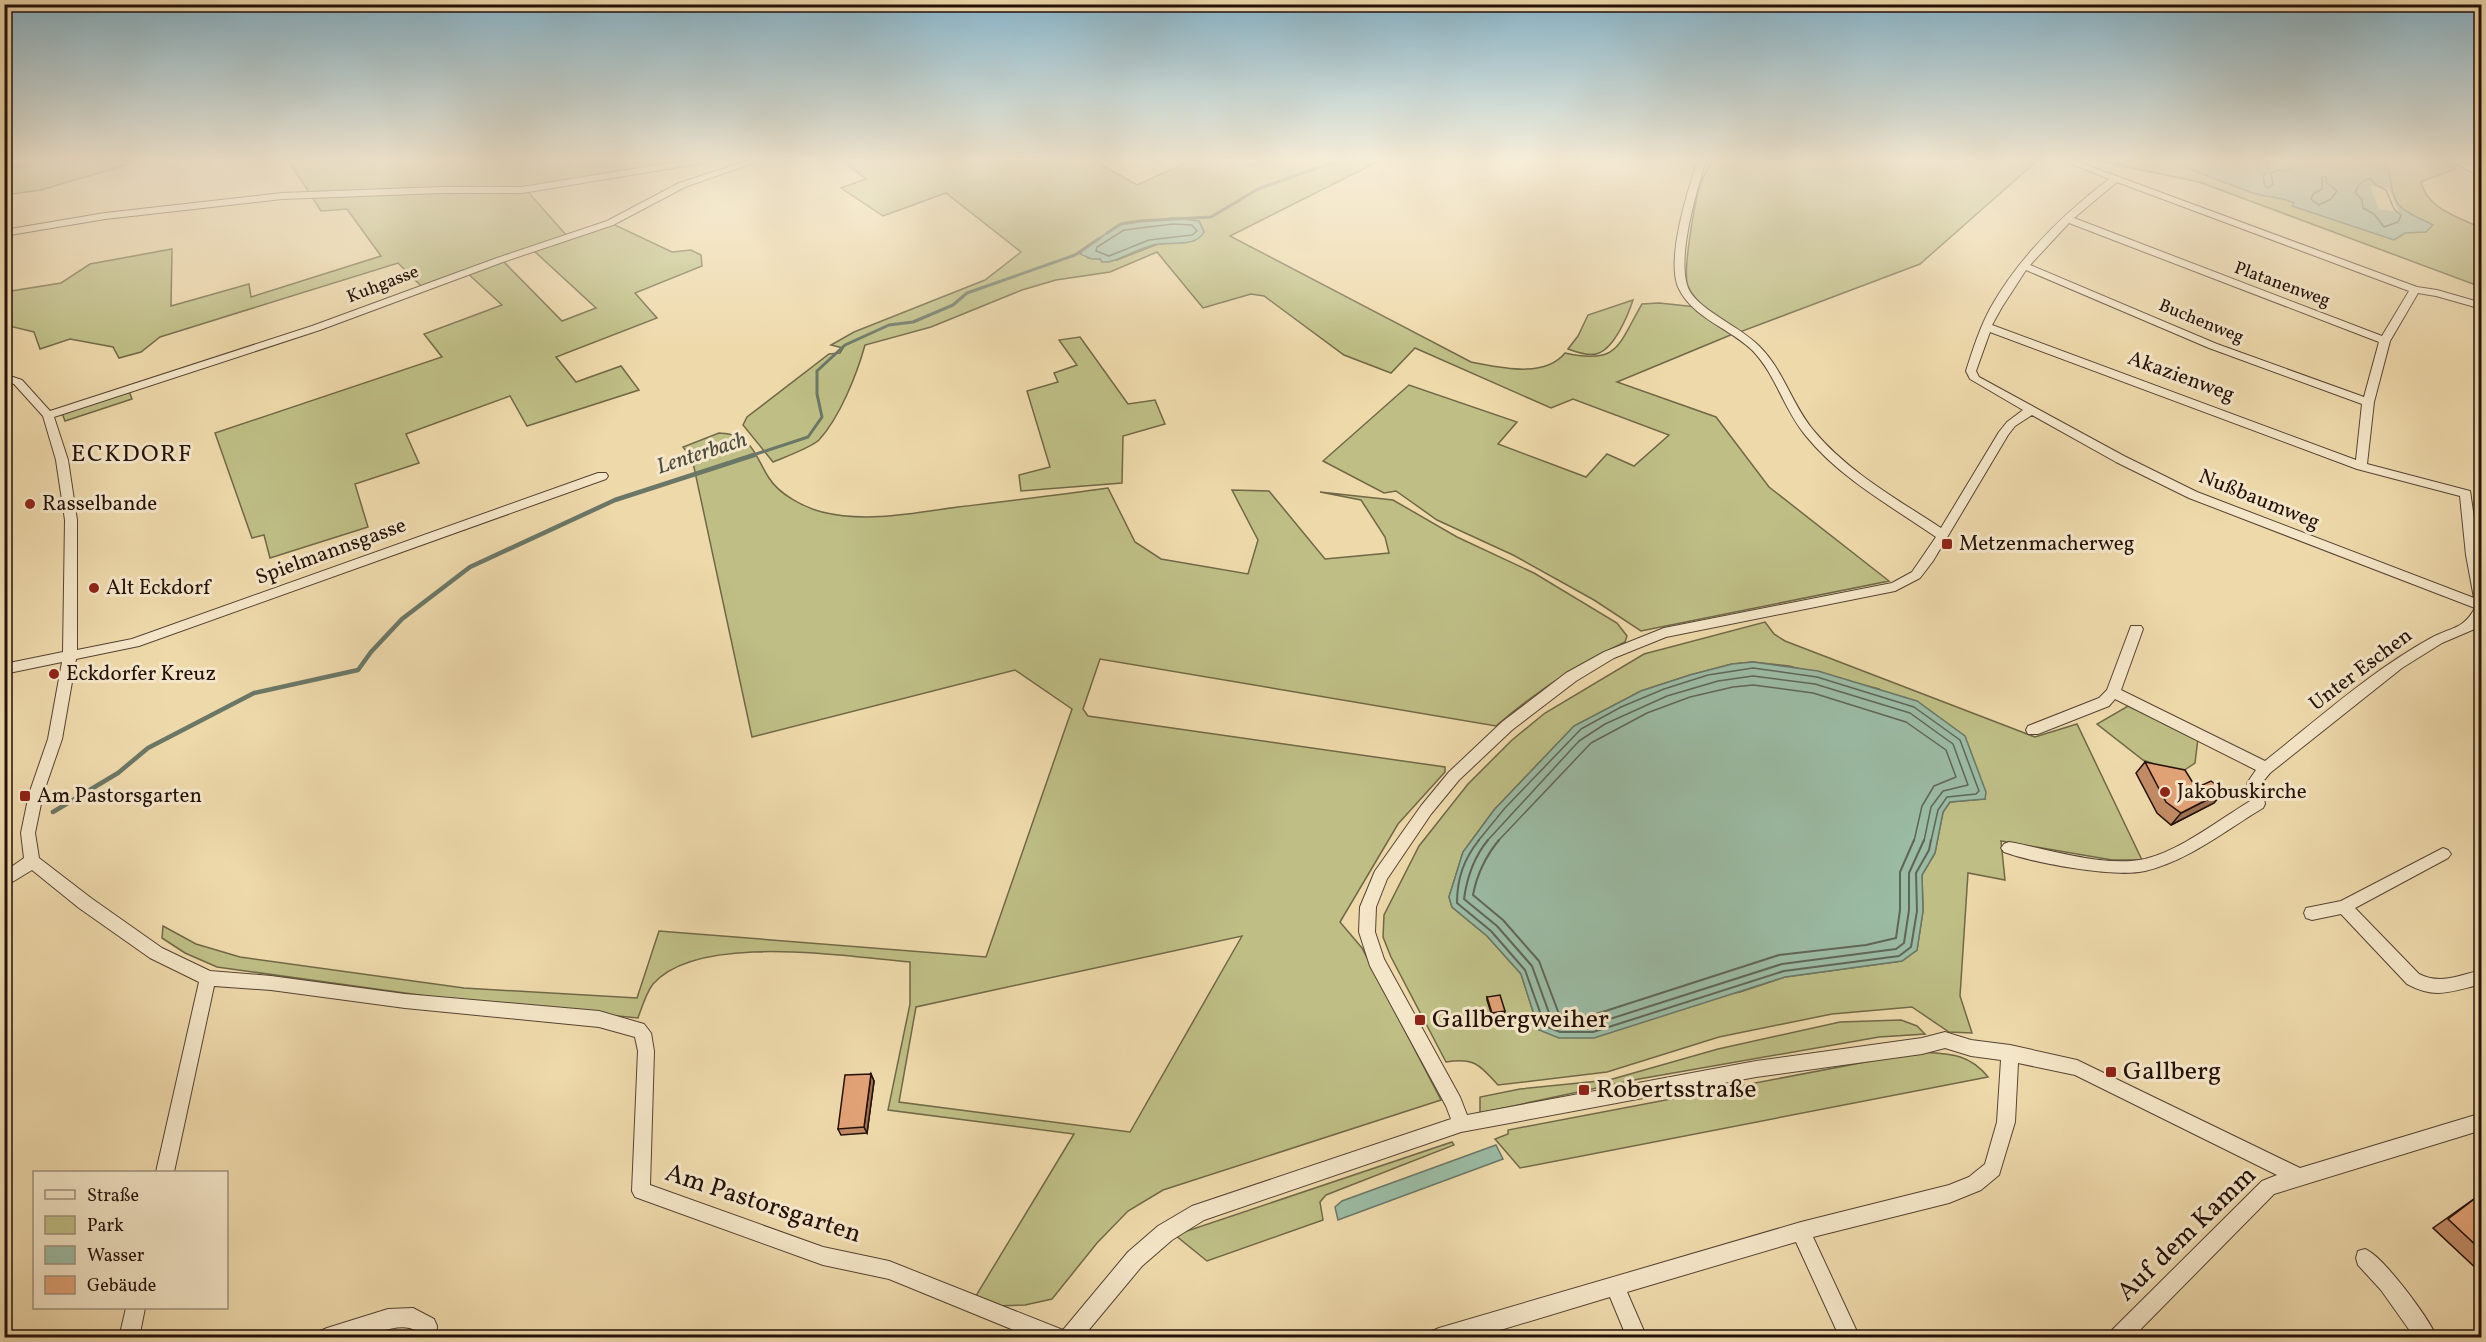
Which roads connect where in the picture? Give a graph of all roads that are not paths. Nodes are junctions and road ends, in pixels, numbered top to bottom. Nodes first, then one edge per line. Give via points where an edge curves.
1 (66, 223) edge
2 (611, 223) edge
3 (1686, 223) edge
4 (2064, 223) edge
5 (2076, 223) edge
6 (2235, 223) edge
7 (4, 233) edge
8 (2025, 266) junction
9 (2415, 290) junction
10 (2481, 306) edge
11 (1987, 327) junction
12 (2385, 341) junction
13 (4, 377) edge
14 (2368, 402) junction
15 (2031, 410) junction
16 (48, 415) junction
17 (2361, 466) junction
18 (602, 476) dead end
19 (2466, 494) junction
20 (2481, 498) edge
21 (1942, 535) junction
22 (2481, 606) edge
23 (2136, 629) dead end
24 (70, 657) junction
25 (4, 669) edge
26 (2113, 692) junction
27 (2033, 730) dead end
28 (2265, 769) junction
29 (2009, 848) dead end
30 (2443, 854) dead end
31 (32, 861) junction
32 (4, 881) edge
33 (2344, 907) junction
34 (2312, 914) dead end
35 (2481, 977) edge
36 (208, 978) junction
37 (2010, 1053) junction
38 (2481, 1120) edge
39 (1461, 1124) junction
40 (165, 1171) edge
41 (2298, 1176) junction
42 (1802, 1231) junction
43 (2365, 1258) dead end
44 (1615, 1285) junction
45 (136, 1309) edge
46 (129, 1338) edge
47 (327, 1338) edge
48 (426, 1338) edge
49 (1058, 1338) edge
50 (1069, 1338) edge
51 (1439, 1338) edge
52 (1637, 1338) edge
53 (1850, 1338) edge
54 (2118, 1338) edge
55 (2427, 1338) edge

1 - 7 street
2 - 16 street, Kuhgasse via 316,328
3 - 21 street via 1684,288 1697,304 1755,347 1783,384 1810,434 1855,475
4 - 8 street
5 - 12 street, Platanenweg
6 - 9 street
8 - 11 street
8 - 14 street, Buchenweg via 2213,346
9 - 10 street
9 - 12 street
11 - 15 street via 1971,371 1975,379
11 - 17 street, Akazienweg
12 - 14 street
13 - 16 street via 18,382
14 - 17 street
15 - 21 street via 2003,434
15 - 22 street, Nußbaumweg via 2193,495
16 - 24 street via 62,460 71,520
17 - 19 street, Akazienweg
18 - 24 street, Spielmannsgasse via 134,643
19 - 20 street, Akazienweg
19 - 22 street
21 - 39 street via 1916,575 1895,587 1672,631 1609,655 1507,726 1454,776 1380,876 1368,907 1366,932 1376,961 1454,1103
22 - 28 street, Unter Eschen via 2472,625 2437,640 2397,665
23 - 26 street
24 - 25 street, Spielmannsgasse
24 - 31 street via 55,739 36,794 28,833
26 - 27 street via 2104,702
26 - 28 street
28 - 29 street via 2254,783 2258,804 2170,856 2144,865 2115,867
30 - 33 street
31 - 32 street
31 - 36 street via 156,953
33 - 34 street
33 - 35 street via 2413,980 2439,989
36 - 40 street
36 - 49 street, Am Pastorsgarten via 598,1019 638,1029 643,1033 646,1051 641,1191 823,1256 889,1270
37 - 39 street via 1945,1040 1756,1069
37 - 41 street via 2077,1068
37 - 42 street via 2006,1122 1993,1169 1975,1184 1949,1194
38 - 41 street, Auf dem Kamm
39 - 50 street via 1199,1212 1135,1258
41 - 54 street, Auf dem Kamm via 2268,1187
42 - 44 street
42 - 53 street
43 - 55 street
44 - 51 street
44 - 52 street
45 - 46 street
47 - 48 street via 388,1318 413,1318 427,1326

